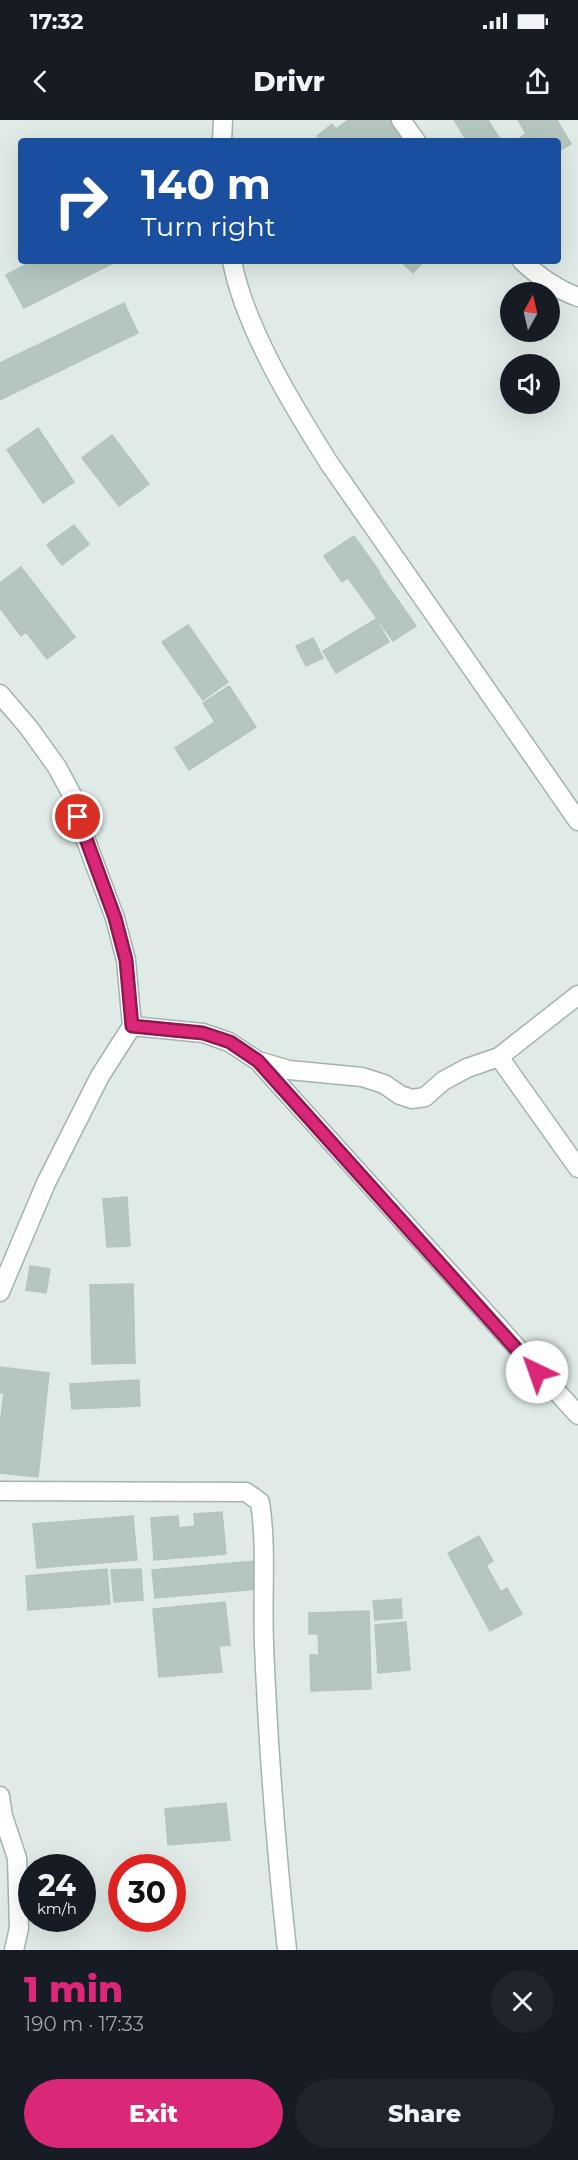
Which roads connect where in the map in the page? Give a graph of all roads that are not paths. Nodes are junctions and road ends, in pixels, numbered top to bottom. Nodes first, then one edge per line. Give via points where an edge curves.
1 (223, 120) edge
2 (401, 120) edge
3 (222, 138) edge
4 (414, 138) edge
5 (233, 264) edge
6 (525, 264) edge
7 (578, 297) edge
8 (0, 694) edge
9 (578, 819) edge
10 (578, 995) edge
11 (132, 1026) junction
12 (499, 1058) junction
13 (258, 1061) junction
14 (578, 1168) edge
15 (0, 1292) edge
16 (578, 1415) edge
17 (0, 1491) edge
18 (0, 1796) edge
19 (14, 1950) edge
20 (287, 1950) edge

1 - 3 street
2 - 4 street
5 - 9 street via 257,334 297,413
6 - 7 street via 560,291
8 - 11 street via 57,767 72,795 126,960
10 - 12 street
11 - 13 street via 203,1033 230,1042
11 - 15 street via 100,1076 46,1182
12 - 13 street via 467,1068 425,1097 412,1099 362,1077 289,1070
12 - 14 street
13 - 16 street
17 - 20 street via 246,1492 260,1502 275,1843
18 - 19 street via 17,1858 19,1928

